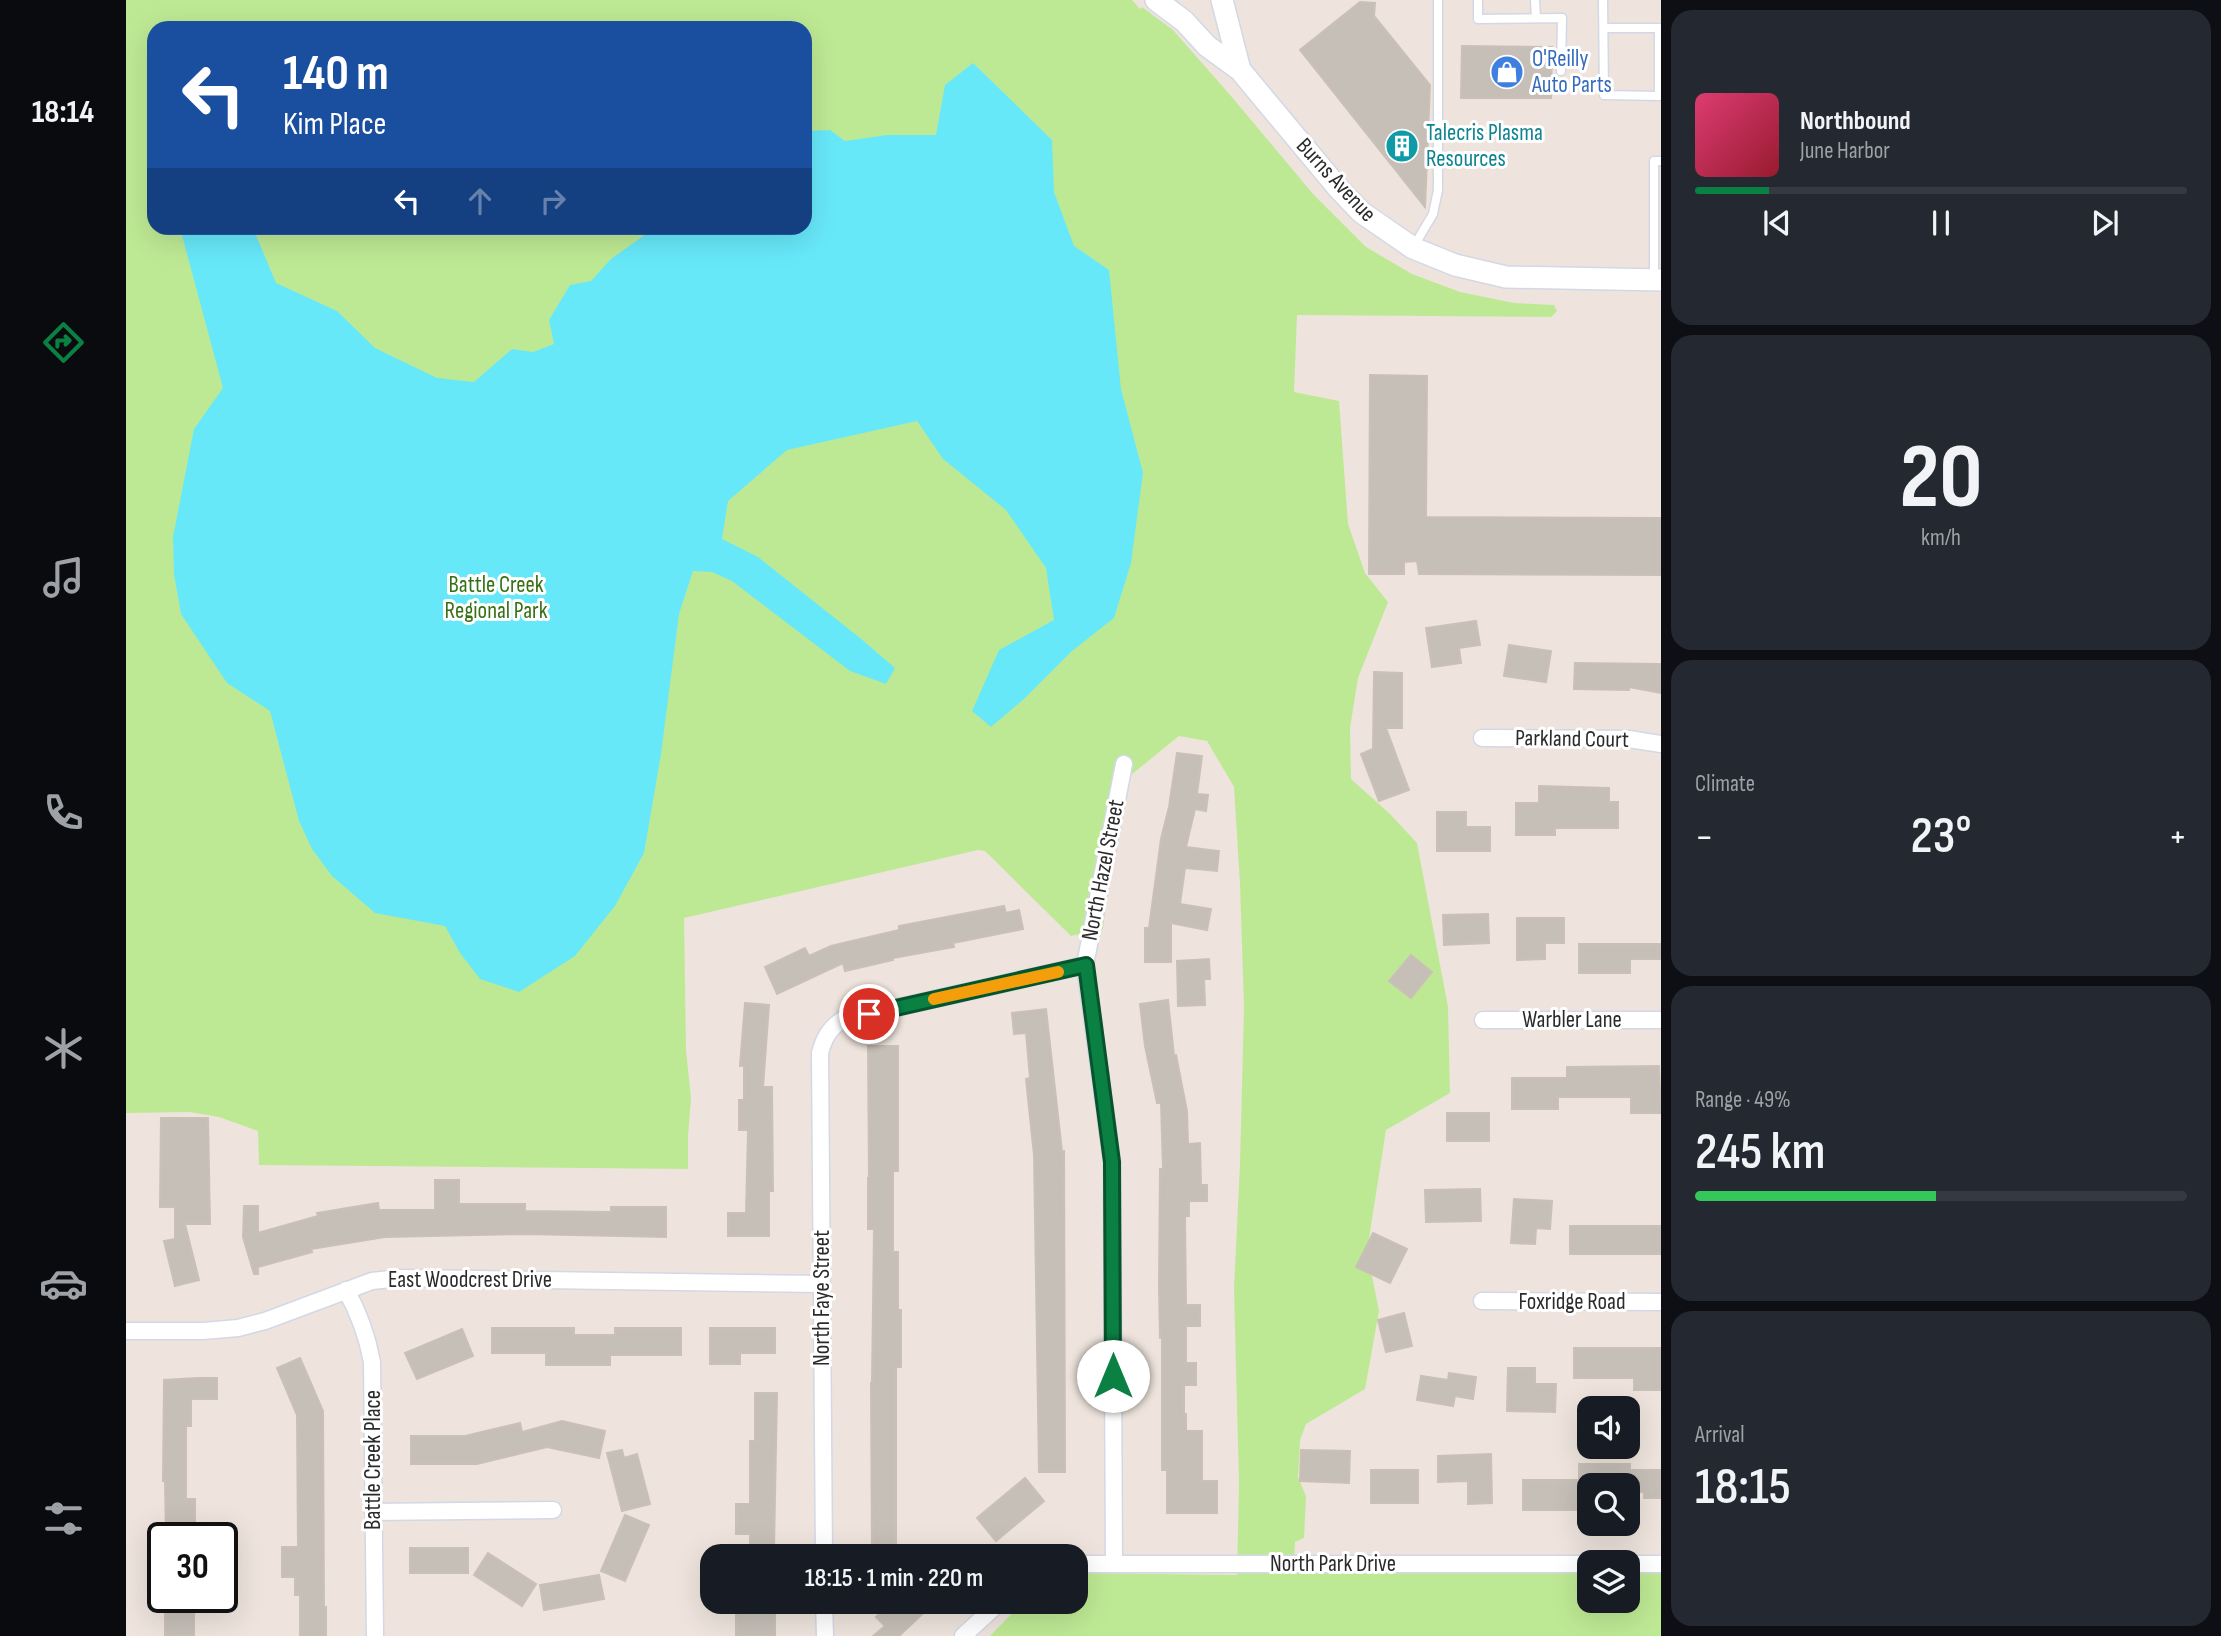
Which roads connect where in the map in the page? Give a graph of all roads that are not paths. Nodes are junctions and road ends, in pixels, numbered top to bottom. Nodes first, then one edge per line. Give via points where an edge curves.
1 (1156, 0) edge
2 (1222, 0) edge
3 (1438, 0) edge
4 (1478, 0) edge
5 (1535, 0) edge
6 (1603, 0) edge
7 (1536, 18) junction
8 (1604, 28) junction
9 (1240, 70) junction
10 (1561, 71) dead end
11 (1661, 162) edge
12 (1413, 248) junction
13 (1658, 280) edge
14 (1482, 738) dead end
15 (1661, 744) edge
16 (1124, 764) dead end
17 (1086, 965) junction
18 (1483, 1020) dead end
19 (1661, 1020) edge
20 (822, 1284) junction
21 (345, 1290) junction
22 (1482, 1301) dead end
23 (1661, 1302) edge
24 (126, 1331) edge
25 (553, 1510) dead end
26 (373, 1512) junction
27 (824, 1544) edge
28 (1114, 1563) junction
29 (1088, 1564) edge
30 (1577, 1564) edge
31 (1640, 1564) edge
32 (1661, 1564) edge
33 (824, 1614) edge
34 (987, 1614) edge
35 (375, 1636) edge
36 (825, 1636) edge
37 (963, 1636) edge

1 - 9 street, Burns Avenue
2 - 9 street, Burns Avenue
3 - 12 lane via 1438,190 1433,214
4 - 7 lane via 1478,19
5 - 7 lane
6 - 8 lane
7 - 10 lane via 1562,18
8 - 8 lane via 1604,95 1659,96 1659,28
9 - 12 street, Burns Avenue via 1361,212
11 - 13 lane via 1654,162
12 - 13 street, Burns Avenue via 1455,265 1506,277
14 - 15 street, Parkland Court via 1629,739
16 - 17 street, North Hazel Street
17 - 20 street, North Faye Street via 842,1020 831,1028 820,1053
17 - 28 street, North Hazel Street via 1112,1162
18 - 19 street, Warbler Lane
20 - 21 street, East Woodcrest Drive via 400,1278
20 - 27 street, North Faye Street
21 - 24 street, East Woodcrest Drive via 238,1328
21 - 26 street, Battle Creek Place via 366,1334 372,1362
22 - 23 street, Foxridge Road
25 - 26 street
26 - 35 street, Battle Creek Place
28 - 29 street, North Park Drive
28 - 30 street, North Park Drive
31 - 32 street
33 - 36 street
34 - 37 street

